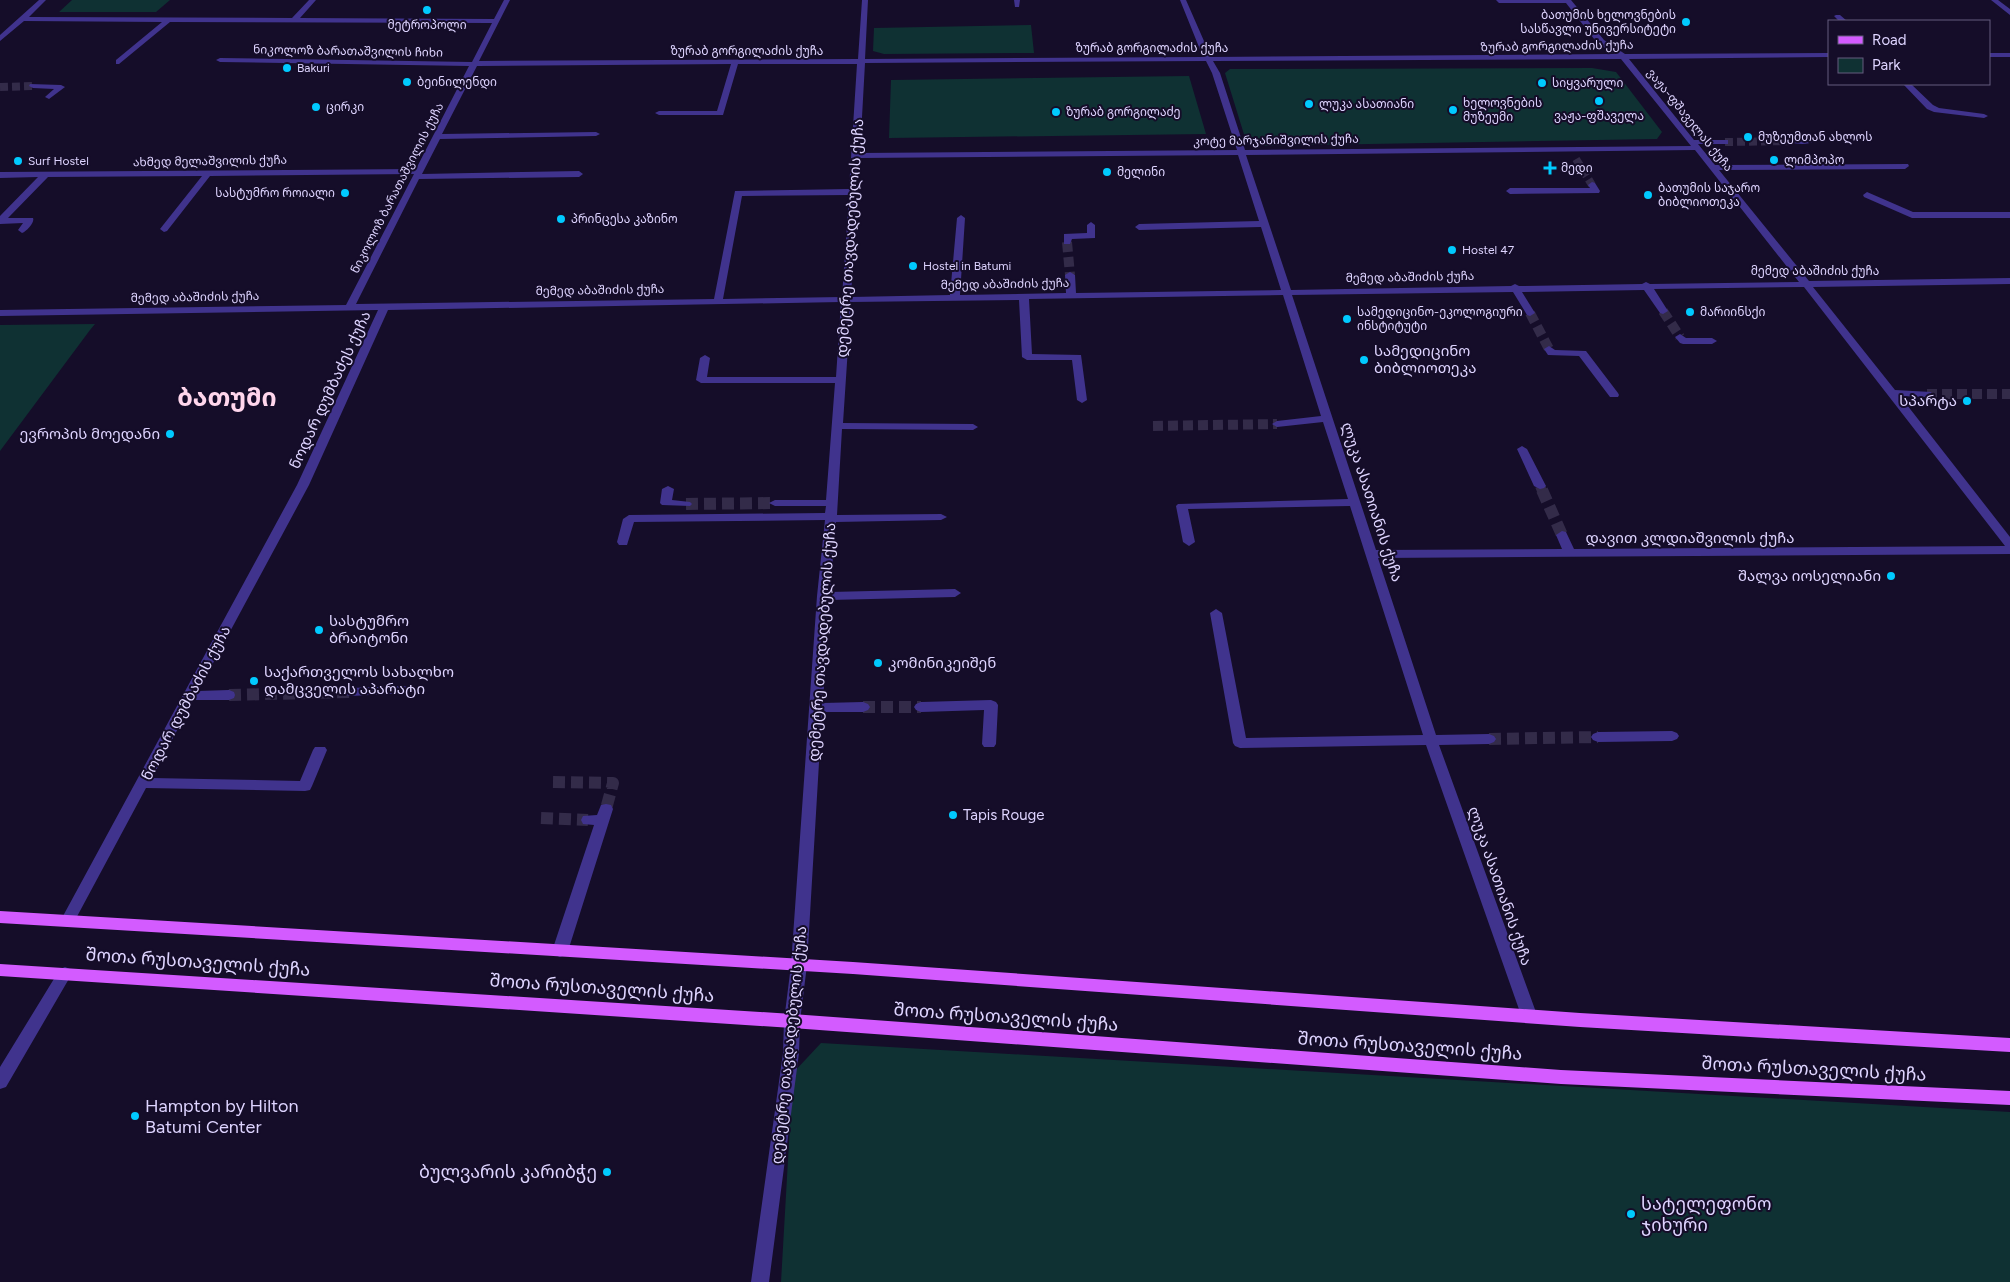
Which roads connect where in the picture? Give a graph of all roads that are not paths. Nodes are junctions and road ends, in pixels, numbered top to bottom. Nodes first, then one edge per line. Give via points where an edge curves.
1 (43, 0) edge
2 (313, 0) edge
3 (507, 0) edge
4 (865, 0) edge
5 (1183, 0) edge
6 (1567, 0) edge
7 (1994, 0) edge
8 (1500, 1) edge
9 (2010, 13) edge
10 (22, 19) junction
11 (168, 20) junction
12 (293, 20) junction
13 (497, 21) junction
14 (0, 39) edge
15 (2010, 54) edge
16 (1828, 55) edge
17 (1990, 55) edge
18 (1623, 56) junction
19 (1208, 59) junction
20 (220, 60) dead end
21 (861, 61) junction
22 (119, 62) dead end
23 (735, 62) junction
24 (475, 64) junction
25 (1908, 85) edge
26 (33, 86) tunnel mouth
27 (50, 97) dead end
28 (659, 113) dead end
29 (1984, 116) dead end
30 (596, 134) dead end
31 (437, 137) junction
32 (1795, 141) tunnel mouth
33 (1810, 141) dead end
34 (1725, 142) tunnel mouth
35 (1695, 145) junction
36 (1570, 149) junction
37 (1242, 153) junction
38 (856, 156) junction
39 (1576, 159) tunnel mouth
40 (1905, 166) dead end
41 (1712, 168) junction
42 (208, 173) junction
43 (418, 174) junction
44 (579, 174) dead end
45 (0, 175) edge
46 (44, 175) junction
47 (1592, 185) dead end
48 (1510, 191) dead end
49 (854, 192) junction
50 (1867, 195) dead end
51 (2010, 215) edge
52 (961, 218) dead end
53 (1265, 224) junction
54 (1091, 225) dead end
55 (1139, 227) dead end
56 (164, 229) dead end
57 (22, 230) dead end
58 (1067, 242) dead end
59 (1070, 275) tunnel mouth
60 (2010, 280) edge
61 (1806, 283) junction
62 (1646, 285) junction
63 (1515, 287) junction
64 (1286, 292) junction
65 (1071, 295) junction
66 (1024, 296) junction
67 (955, 297) junction
68 (846, 299) junction
69 (718, 301) junction
70 (385, 306) junction
71 (349, 308) junction
72 (1664, 311) tunnel mouth
73 (0, 313) edge
74 (1530, 313) tunnel mouth
75 (1680, 337) dead end
76 (1712, 341) dead end
77 (1549, 349) dead end
78 (705, 358) dead end
79 (841, 380) junction
80 (1891, 393) junction
81 (1927, 394) tunnel mouth
82 (1614, 395) dead end
83 (1082, 400) dead end
84 (1328, 418) junction
85 (1277, 424) tunnel mouth
86 (837, 426) junction
87 (973, 427) dead end
88 (1522, 449) dead end
89 (303, 485) joint
90 (1540, 486) tunnel mouth
91 (668, 489) dead end
92 (1355, 502) junction
93 (776, 503) tunnel mouth
94 (832, 503) junction
95 (686, 504) tunnel mouth
96 (941, 517) dead end
97 (831, 518) junction
98 (1562, 535) tunnel mouth
99 (623, 542) dead end
100 (1189, 542) dead end
101 (2010, 545) edge
102 (2010, 550) edge
103 (1570, 553) junction
104 (1371, 554) junction
105 (956, 593) dead end
106 (823, 596) junction
107 (1216, 613) dead end
108 (403, 690) dead end
109 (351, 692) tunnel mouth
110 (229, 695) tunnel mouth
111 (190, 696) junction
112 (863, 707) tunnel mouth
113 (921, 707) tunnel mouth
114 (817, 708) junction
115 (1672, 736) dead end
116 (1598, 737) tunnel mouth
117 (1489, 739) tunnel mouth
118 (1431, 740) junction
119 (990, 744) dead end
120 (320, 750) dead end
121 (143, 783) junction
122 (599, 817) tunnel mouth
123 (0, 917) edge
124 (68, 920) junction
125 (560, 951) junction
126 (799, 966) junction
127 (0, 970) edge
128 (65, 973) junction
129 (1529, 1015) junction
130 (792, 1021) junction
131 (2010, 1045) edge
132 (0, 1082) edge
133 (2010, 1098) edge
134 (760, 1282) edge

1 - 10 street
2 - 12 street
3 - 13 street, ნიკოლოზ ბარათაშვილის ქუჩა
4 - 21 street, დემეტრე თავდადებულის ქუჩა
5 - 19 street, ლუკა ასათიანის ქუჩა
6 - 8 street
6 - 18 street, ვაჟა-ფშაველას ქუჩა via 1601,42
7 - 9 street
10 - 11 street
10 - 14 street
11 - 12 street
11 - 22 street
12 - 13 street
13 - 24 street, ნიკოლოზ ბარათაშვილის ქუჩა
15 - 17 street
16 - 18 street, ზურაბ გორგილაძის ქუჩა
18 - 19 street, ზურაბ გორგილაძის ქუჩა
18 - 35 street, ვაჟა-ფშაველას ქუჩა
19 - 21 street, ზურაბ გორგილაძის ქუჩა
19 - 37 street, ლუკა ასათიანის ქუჩა via 1216,73
20 - 24 street, ნიკოლოზ ბარათაშვილის ჩიხი
21 - 23 street, ზურაბ გორგილაძის ქუჩა
21 - 38 street, დემეტრე თავდადებულის ქუჩა
23 - 24 street, ზურაბ გორგილაძის ქუჩა
23 - 28 street via 720,113
24 - 31 street, ნიკოლოზ ბარათაშვილის ქუჩა
25 - 29 street via 1937,110
26 - 27 street via 61,87
30 - 31 street
31 - 43 street, ნიკოლოზ ბარათაშვილის ქუჩა
32 - 33 street
34 - 35 street, კოტე მარჯანიშვილის ქუჩა
35 - 36 street, კოტე მარჯანიშვილის ქუჩა
35 - 41 street, ვაჟა-ფშაველას ქუჩა
36 - 37 street, კოტე მარჯანიშვილის ქუჩა
36 - 39 street
37 - 38 street, კოტე მარჯანიშვილის ქუჩა
37 - 53 street, ლუკა ასათიანის ქუჩა
38 - 49 street, დემეტრე თავდადებულის ქუჩა
40 - 41 street
41 - 61 street, ვაჟა-ფშაველას ქუჩა
42 - 43 street, ახმედ მელაშვილის ქუჩა
42 - 46 street, ახმედ მელაშვილის ქუჩა
42 - 56 street
43 - 44 street, ახმედ მელაშვილის ქუჩა
43 - 71 street, ნიკოლოზ ბარათაშვილის ქუჩა
45 - 46 street, ახმედ მელაშვილის ქუჩა
46 - 57 street via 0,221 30,220
47 - 48 street via 1596,191
49 - 68 street, დემეტრე თავდადებულის ქუჩა
49 - 69 street via 738,193
50 - 51 street via 1912,215
52 - 67 street
53 - 55 street
53 - 64 street, ლუკა ასათიანის ქუჩა
54 - 58 street via 1092,236 1067,236
59 - 65 street
60 - 61 street, მემედ აბაშიძის ქუჩა
61 - 62 street, მემედ აბაშიძის ქუჩა
61 - 80 street, ვაჟა-ფშაველას ქუჩა
62 - 63 street, მემედ აბაშიძის ქუჩა
62 - 72 street
63 - 64 street, მემედ აბაშიძის ქუჩა
63 - 74 street
64 - 65 street, მემედ აბაშიძის ქუჩა
64 - 84 street, ლუკა ასათიანის ქუჩა
65 - 66 street, მემედ აბაშიძის ქუჩა
66 - 67 street, მემედ აბაშიძის ქუჩა
66 - 83 street via 1027,357 1077,357
67 - 68 street, მემედ აბაშიძის ქუჩა
68 - 69 street, მემედ აბაშიძის ქუჩა
68 - 79 street, დემეტრე თავდადებულის ქუჩა
69 - 70 street, მემედ აბაშიძის ქუჩა
70 - 71 street, მემედ აბაშიძის ქუჩა
70 - 89 street, ნოდარ დუმბაძეს ქუჩა
71 - 73 street, მემედ აბაშიძის ქუჩა
75 - 76 street via 1683,341
77 - 82 street via 1552,353 1582,353
78 - 79 street via 701,380
79 - 86 street, დემეტრე თავდადებულის ქუჩა
80 - 81 street
80 - 101 street, ვაჟა-ფშაველას ქუჩა
84 - 85 street
84 - 92 street, ლუკა ასათიანის ქუჩა
86 - 87 street
86 - 94 street, დემეტრე თავდადებულის ქუჩა
88 - 90 street
89 - 111 street, ნოდარ დუმბაძის ქუჩა
91 - 95 street via 666,503
92 - 100 street via 1182,506
92 - 104 street, ლუკა ასათიანის ქუჩა
93 - 94 street
94 - 97 street, დემეტრე თავდადებულის ქუჩა
96 - 97 street
97 - 99 street via 629,519
97 - 106 street, დემეტრე თავდადებულის ქუჩა
98 - 103 street
102 - 103 street, დავით კლდიაშვილის ქუჩა
103 - 104 street, დავით კლდიაშვილის ქუჩა
104 - 118 street, ლუკა ასათიანის ქუჩა
105 - 106 street
106 - 114 street, დემეტრე თავდადებულის ქუჩა
107 - 118 street via 1240,742
108 - 109 street
110 - 111 street
111 - 121 street, ნოდარ დუმბაძის ქუჩა
112 - 114 street
113 - 119 street via 991,706
114 - 126 street, დემეტრე თავდადებულის ქუჩა
115 - 116 street
117 - 118 street
118 - 129 street, ლუკა ასათიანის ქუჩა
120 - 121 street via 305,786
121 - 124 street, ნოდარ დუმბაძის ქუჩა
122 - 125 street
123 - 124 main road, შოთა რუსთაველის ქუჩა
124 - 125 main road, შოთა რუსთაველის ქუჩა
125 - 126 main road, შოთა რუსთაველის ქუჩა
126 - 129 main road, შოთა რუსთაველის ქუჩა
126 - 130 street, დემეტრე თავდადებულის ქუჩა
127 - 128 main road, შოთა რუსთაველის ქუჩა
128 - 130 main road, შოთა რუსთაველის ქუჩა
128 - 132 street
129 - 131 main road, შოთა რუსთაველის ქუჩა
130 - 133 main road, შოთა რუსთაველის ქუჩა via 1562,1077
130 - 134 street, დემეტრე თავდადებულის ქუჩა via 791,1053

